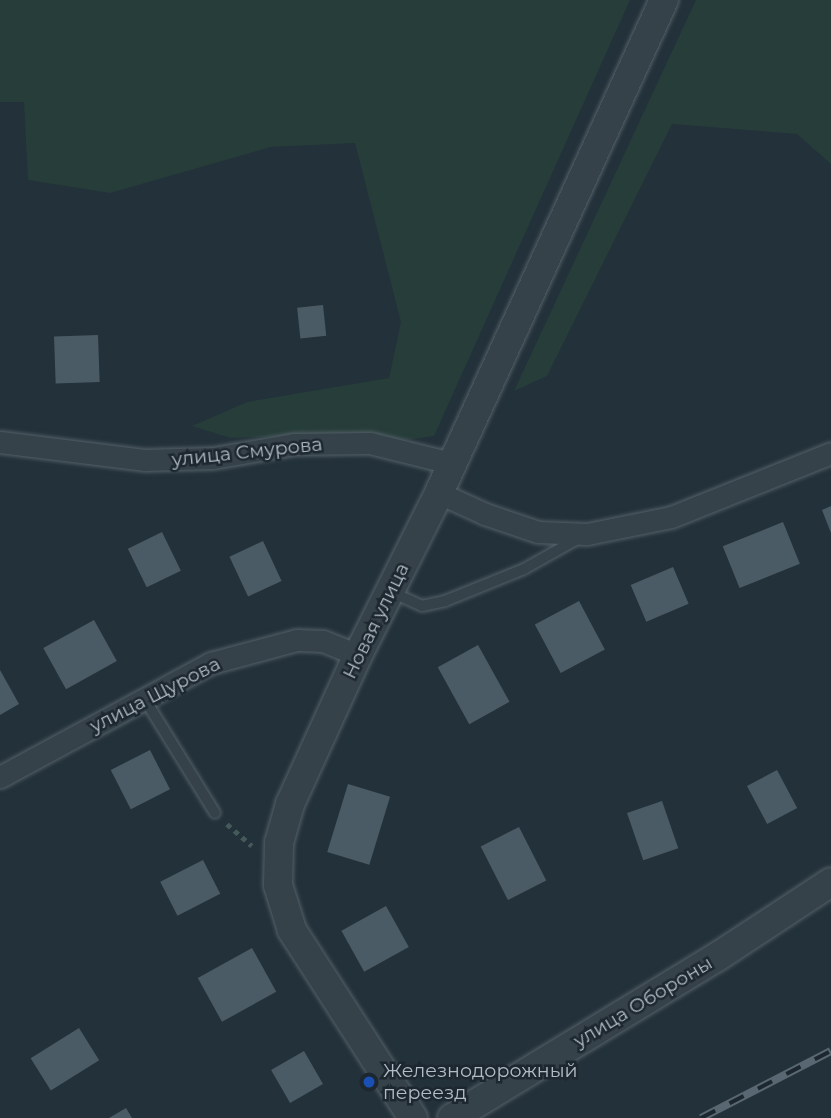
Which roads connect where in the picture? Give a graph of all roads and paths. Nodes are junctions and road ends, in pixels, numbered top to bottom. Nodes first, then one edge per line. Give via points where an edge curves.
1 (664, 0) edge
2 (0, 443) edge
3 (831, 453) edge
4 (451, 463) junction
5 (439, 494) junction
6 (587, 534) junction
7 (390, 591) junction
8 (358, 655) junction
9 (144, 698) junction
10 (0, 777) edge
11 (215, 813) joint
12 (258, 851) dead end
13 (831, 883) edge
14 (413, 1118) edge
15 (452, 1118) edge

1 - 4 street, Новая улица
2 - 4 street, улица Смурова via 144,460 213,458 294,444 370,443
3 - 6 street via 671,517
4 - 5 street, Новая улица
5 - 6 street via 538,532
5 - 7 street, Новая улица
6 - 7 lane via 524,569 444,601 422,606
7 - 8 street, Новая улица
8 - 9 street, улица Щурова via 323,641 297,640 211,663
8 - 14 street, Новая улица via 290,804 279,843 278,885 292,930
9 - 10 street, улица Щурова
9 - 11 lane
11 - 12 path
13 - 15 street, улица Обороны

